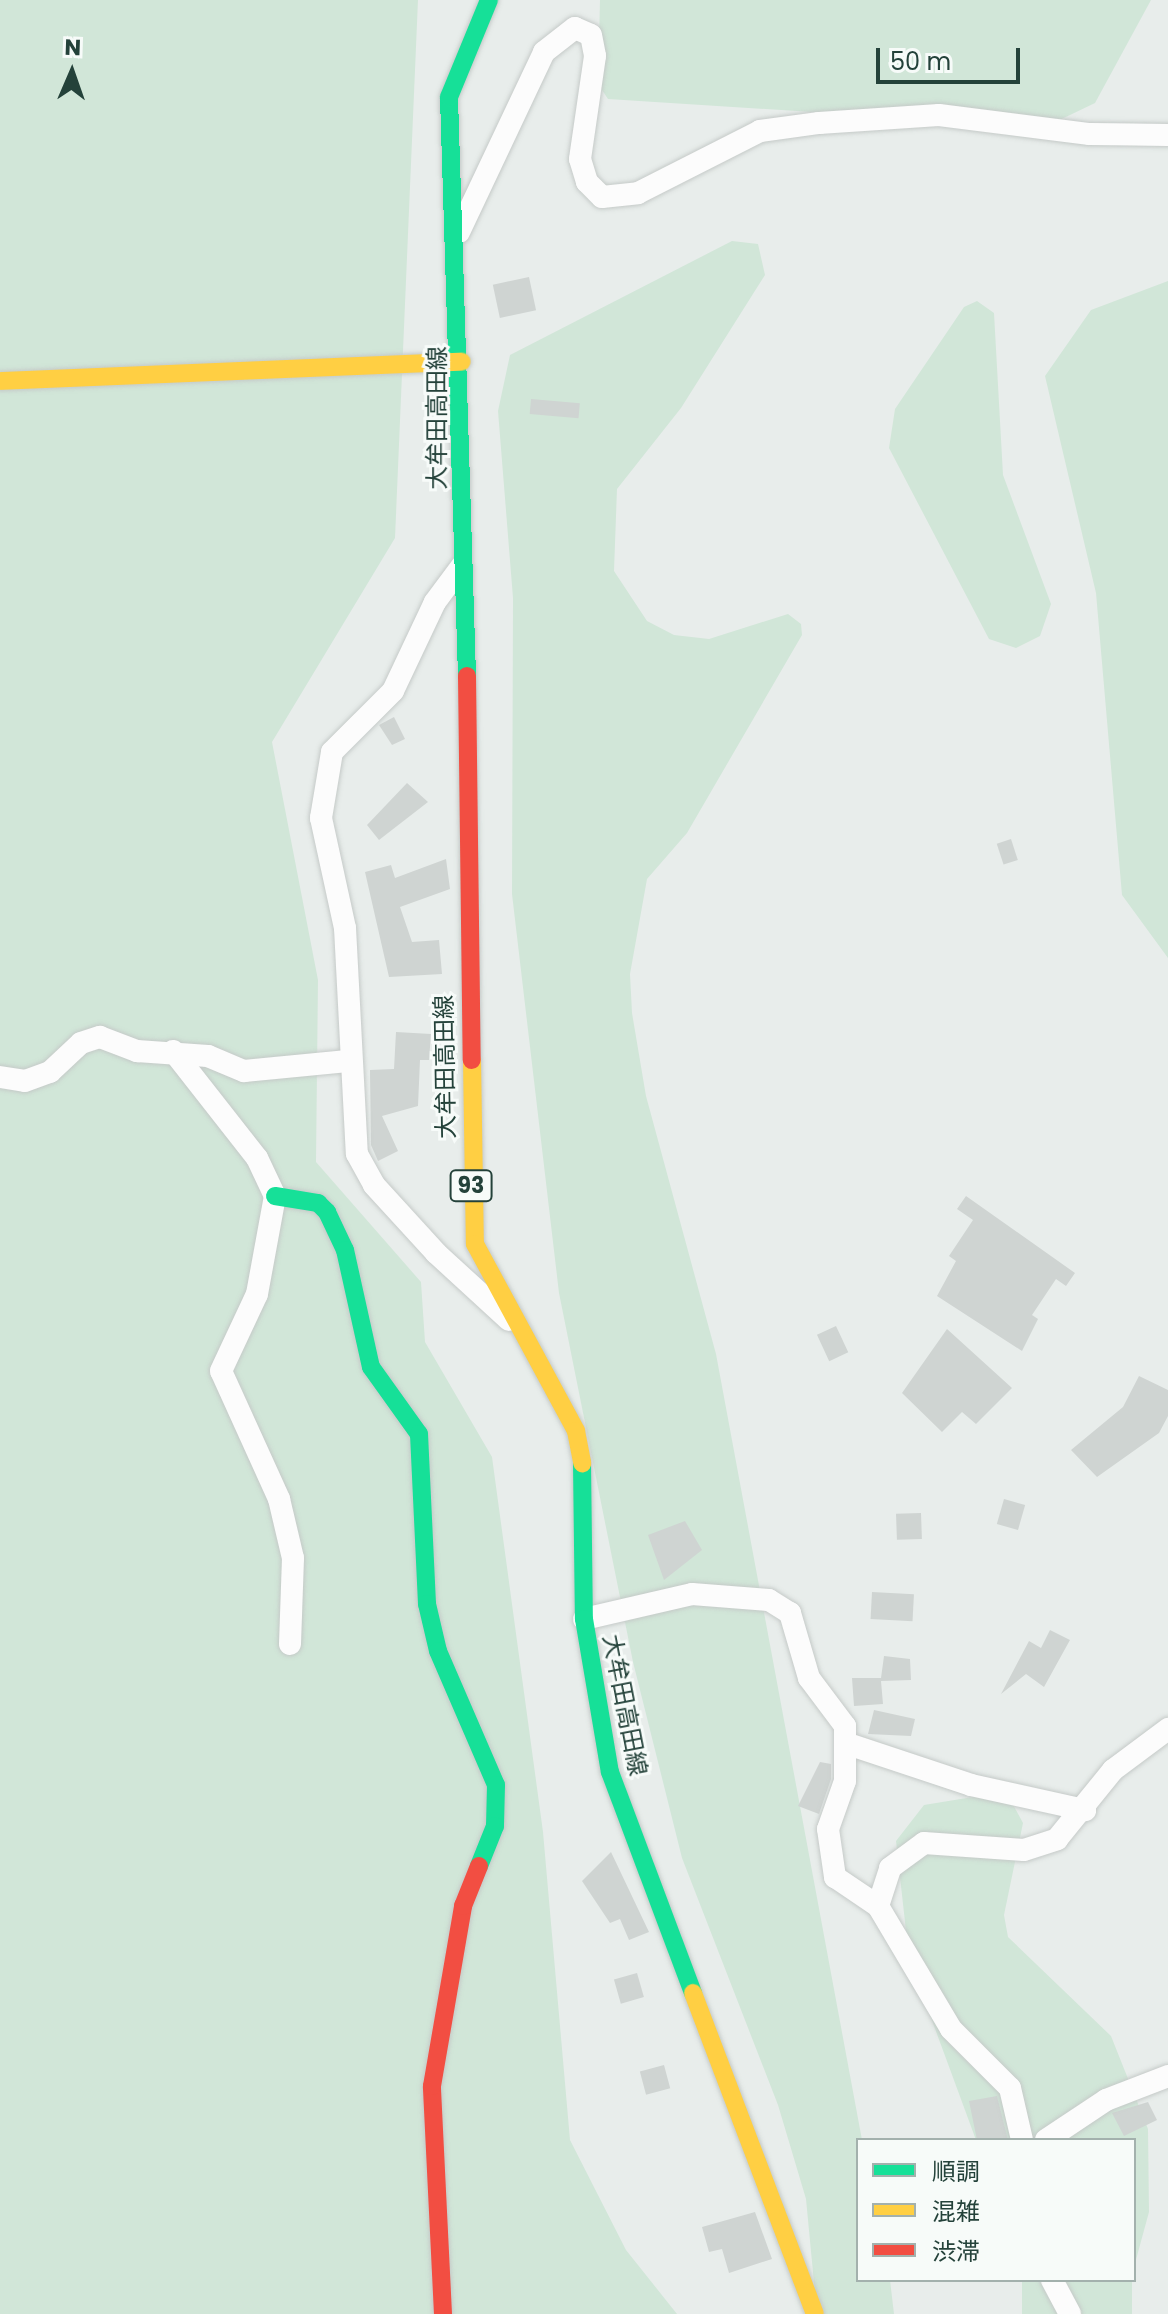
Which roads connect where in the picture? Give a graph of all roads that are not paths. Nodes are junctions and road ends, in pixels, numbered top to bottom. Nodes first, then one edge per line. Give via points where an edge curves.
1 (489, 0) edge
2 (1168, 135) edge
3 (459, 233) junction
4 (462, 362) junction
5 (0, 381) edge
6 (461, 567) junction
7 (173, 1051) junction
8 (348, 1061) junction
9 (0, 1077) edge
10 (275, 1196) junction
11 (516, 1326) junction
12 (584, 1619) junction
13 (290, 1644) dead end
14 (1168, 1729) edge
15 (848, 1744) junction
16 (1085, 1810) junction
17 (878, 1906) junction
18 (1168, 2076) edge
19 (1022, 2138) edge
20 (1049, 2138) edge
21 (1053, 2282) edge
22 (443, 2314) edge
23 (815, 2314) edge
24 (1070, 2314) edge

1 - 3 main road, 大牟田高田線 / 93 via 449,97
2 - 3 street via 1090,134 939,115 819,123 747,136 638,193 602,197 580,159 595,56 591,35 575,28 544,52
3 - 4 main road, 大牟田高田線 / 93
4 - 5 main road
4 - 6 main road, 大牟田高田線 / 93
6 - 8 street via 435,602 393,691 324,766 321,818 345,928
6 - 11 main road, 大牟田高田線 / 93 via 471,1210 485,1270
7 - 8 street via 244,1071
7 - 9 street via 137,1051 100,1037 81,1043 50,1072 25,1081
7 - 10 street via 257,1158
8 - 11 street via 351,1129 374,1185
10 - 13 street via 257,1294 221,1371 279,1499 293,1558
10 - 22 main road via 318,1203 327,1212 345,1250 371,1367 419,1434 427,1475 427,1604 438,1651 496,1785 495,1826 463,1906 432,2086
11 - 12 main road, 大牟田高田線 / 93 via 576,1431 585,1478
12 - 15 street via 692,1594 769,1600 790,1613 809,1678 845,1726
12 - 23 main road, 大牟田高田線 / 93 via 610,1772 631,1836
14 - 16 street via 1113,1770
15 - 16 street via 971,1785
15 - 17 street via 826,1854 835,1877
16 - 17 street via 1057,1839 1024,1850 924,1843 905,1851 890,1868
17 - 19 street via 951,2029 1010,2088
18 - 20 street via 1106,2100
21 - 24 street

